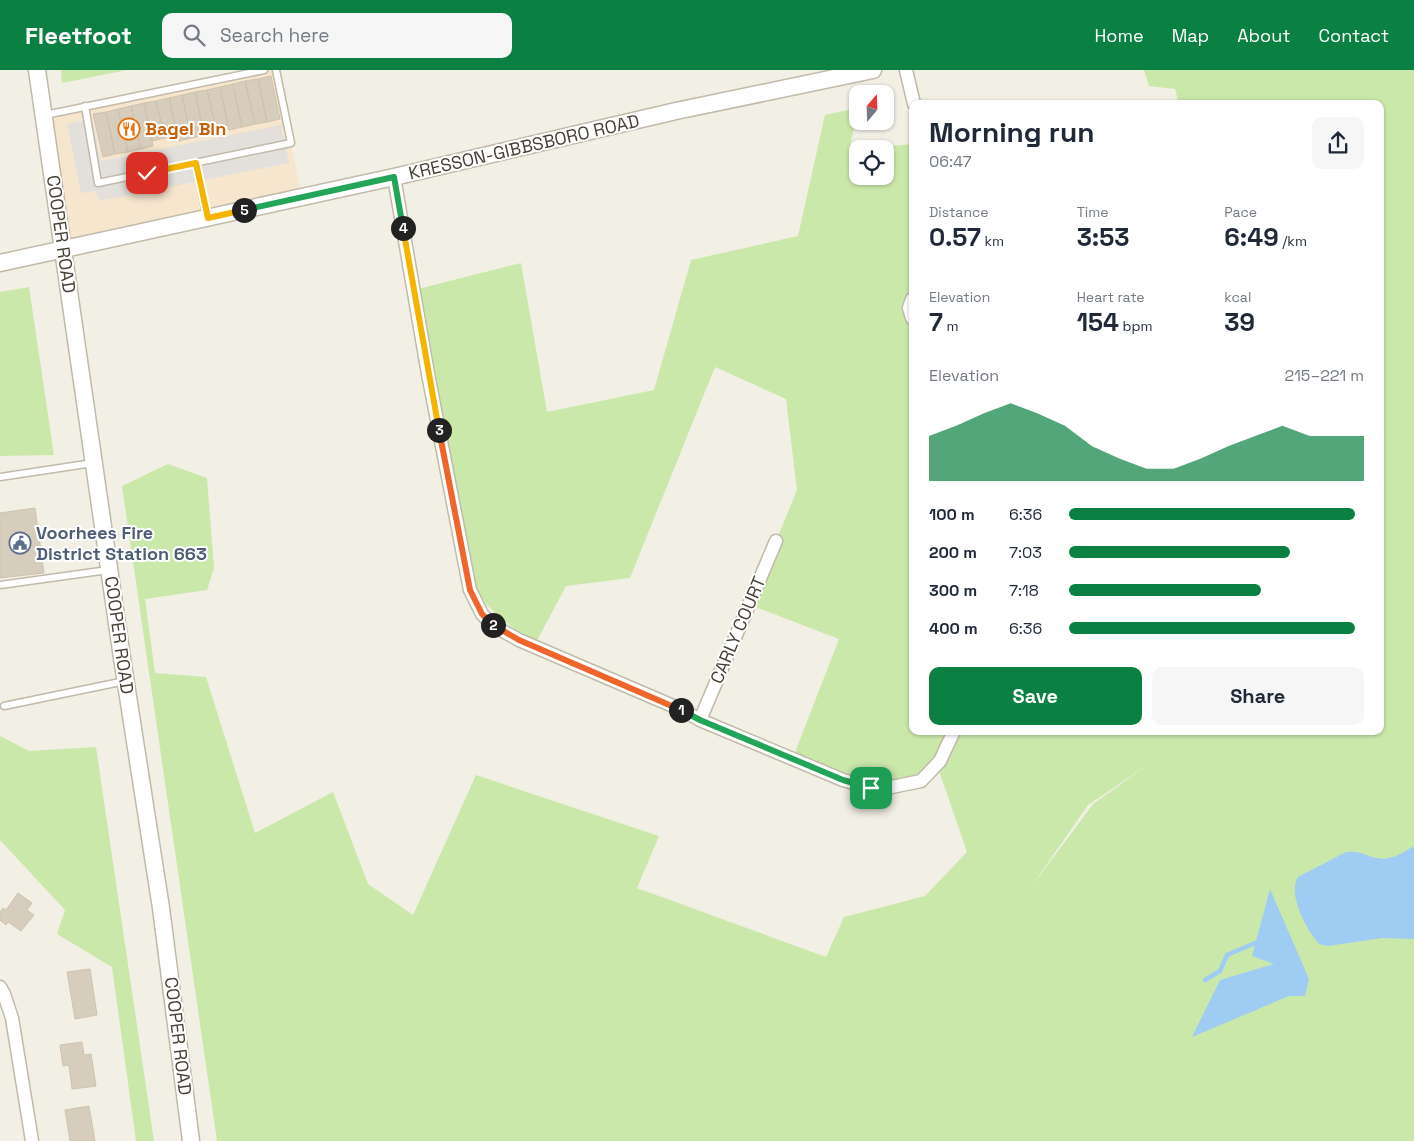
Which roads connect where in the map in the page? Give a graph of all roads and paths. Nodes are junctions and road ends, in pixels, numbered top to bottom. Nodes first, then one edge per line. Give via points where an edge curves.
1 (37, 70) edge
2 (264, 70) edge
3 (276, 70) edge
4 (873, 70) edge
5 (906, 70) edge
6 (913, 100) edge
7 (85, 106) junction
8 (44, 115) junction
9 (196, 163) junction
10 (394, 177) junction
11 (208, 218) junction
12 (63, 250) junction
13 (0, 263) edge
14 (94, 463) junction
15 (0, 477) edge
16 (776, 541) dead end
17 (109, 570) junction
18 (0, 585) edge
19 (126, 681) junction
20 (4, 706) dead end
21 (700, 720) junction
22 (952, 735) edge
23 (0, 987) edge
24 (32, 1141) edge
25 (192, 1141) edge

1 - 8 street, COOPER ROAD
2 - 7 lane
3 - 9 lane via 291,143
4 - 10 street, KRESSON-GIBBSBORO ROAD via 676,111
5 - 6 street
7 - 8 lane
7 - 9 lane via 98,183
8 - 12 street, COOPER ROAD
9 - 11 lane
10 - 11 street, KRESSON-GIBBSBORO ROAD
10 - 21 street via 470,590 482,614 492,625 519,640
11 - 12 street, KRESSON-GIBBSBORO ROAD
12 - 13 street, KRESSON-GIBBSBORO ROAD
12 - 14 street, COOPER ROAD
14 - 15 lane
14 - 17 street, COOPER ROAD
16 - 21 street, CARLY COURT
17 - 18 lane
17 - 19 street, COOPER ROAD
19 - 20 lane
19 - 25 street, COOPER ROAD
21 - 22 street via 843,780 882,789 921,781 940,761
23 - 24 street via 12,1018

